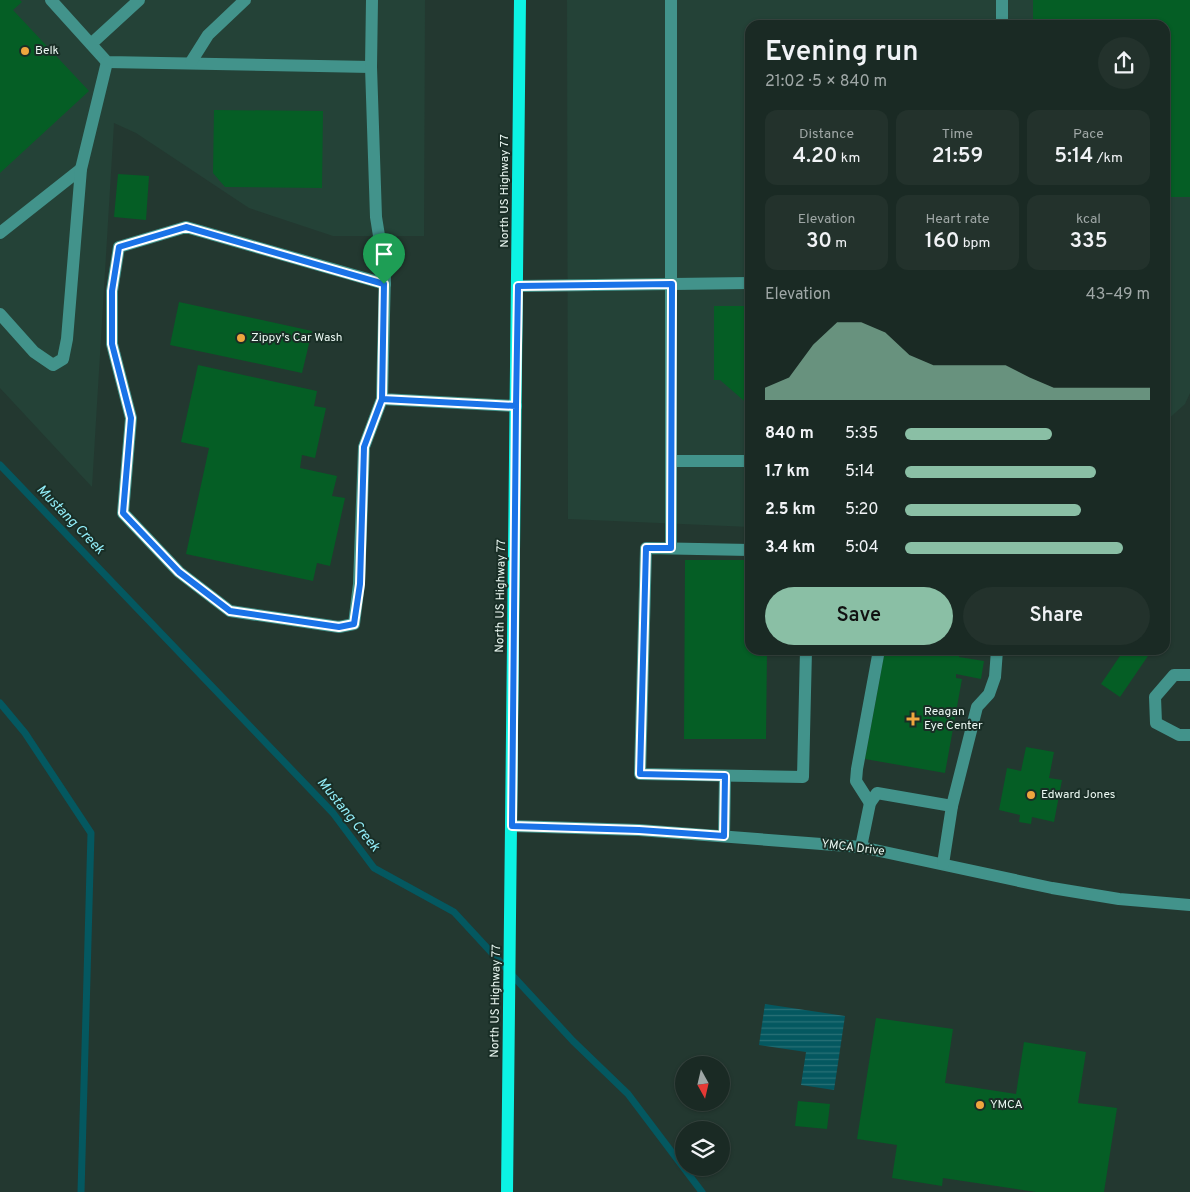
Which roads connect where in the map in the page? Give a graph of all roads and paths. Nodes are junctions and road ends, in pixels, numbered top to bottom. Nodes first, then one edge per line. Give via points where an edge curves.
1 (52, 0) edge
2 (139, 0) edge
3 (245, 0) edge
4 (372, 0) edge
5 (520, 0) edge
6 (671, 0) edge
7 (1002, 0) edge
8 (1002, 20) edge
9 (91, 44) junction
10 (107, 62) junction
11 (191, 62) junction
12 (371, 67) junction
13 (81, 169) junction
14 (0, 233) edge
15 (745, 283) edge
16 (384, 284) junction
17 (672, 284) junction
18 (518, 286) junction
19 (0, 314) edge
20 (382, 399) junction
21 (516, 406) junction
22 (671, 461) junction
23 (745, 461) edge
24 (671, 548) junction
25 (745, 550) edge
26 (806, 655) edge
27 (878, 655) edge
28 (996, 655) edge
29 (1190, 675) edge
30 (1190, 735) edge
31 (725, 776) junction
32 (870, 803) junction
33 (952, 806) junction
34 (512, 826) junction
35 (724, 836) junction
36 (861, 847) junction
37 (943, 864) junction
38 (1190, 905) edge
39 (507, 1192) edge

1 - 9 street
2 - 9 street
3 - 11 street via 208,34
4 - 12 street
5 - 18 main road, North US Highway 77
6 - 17 street
7 - 8 street
9 - 10 street
10 - 11 street
10 - 13 street
11 - 12 street
12 - 16 street via 376,217
13 - 14 street
13 - 19 street via 63,360 53,365 34,352
15 - 17 street
16 - 20 street
16 - 20 street via 186,227 119,247 112,291 112,344 131,418 123,513 179,572 230,611 339,627 354,624 360,584 364,447
17 - 18 street
17 - 22 street
18 - 21 main road, North US Highway 77
20 - 21 street
21 - 34 main road, North US Highway 77
22 - 23 street
22 - 24 street
24 - 25 street
24 - 31 street via 646,548 640,774
26 - 31 street via 803,778
27 - 32 street via 856,781
28 - 33 street via 989,694 977,707
29 - 30 street via 1174,676 1155,697 1156,723 1178,736
31 - 35 street
32 - 33 street via 876,793
32 - 36 street
33 - 37 street
34 - 35 street, YMCA Drive
34 - 39 main road, North US Highway 77
35 - 36 street, YMCA Drive
36 - 37 street, YMCA Drive
37 - 38 street, YMCA Drive via 1119,899

